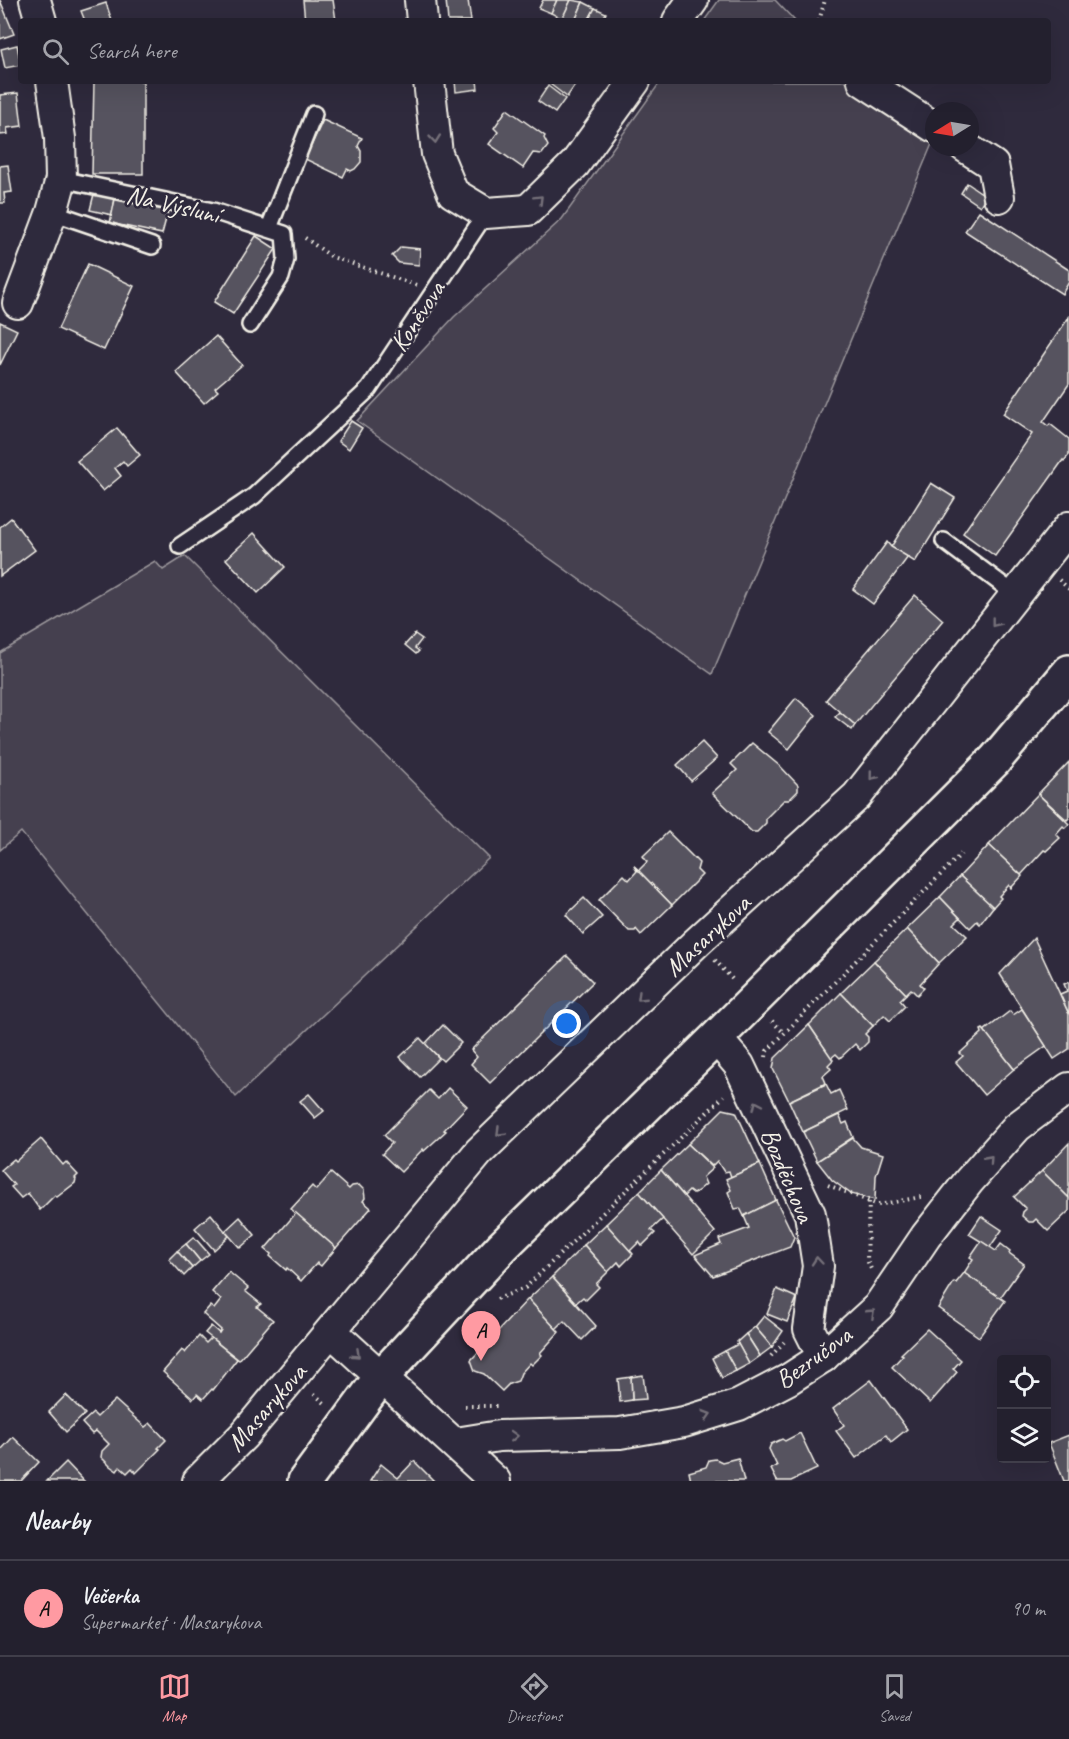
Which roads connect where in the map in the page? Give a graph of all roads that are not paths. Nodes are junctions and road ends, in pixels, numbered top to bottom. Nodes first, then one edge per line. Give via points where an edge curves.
1 (36, 0) edge
2 (420, 0) edge
3 (693, 0) edge
4 (40, 18) edge
5 (422, 18) edge
6 (680, 18) edge
7 (52, 84) edge
8 (429, 84) edge
9 (633, 84) edge
10 (868, 84) edge
11 (314, 114) dead end
12 (925, 121) edge
13 (979, 156) edge
14 (61, 179) junction
15 (999, 197) dead end
16 (52, 212) junction
17 (486, 213) junction
18 (269, 228) junction
19 (153, 246) dead end
20 (18, 303) dead end
21 (249, 325) dead end
22 (1069, 527) edge
23 (944, 541) dead end
24 (180, 546) dead end
25 (1016, 595) junction
26 (1069, 672) edge
27 (716, 1038) junction
28 (1069, 1088) edge
29 (331, 1330) junction
30 (823, 1357) junction
31 (381, 1377) junction
32 (456, 1443) junction
33 (198, 1481) edge
34 (305, 1481) edge
35 (495, 1481) edge

1 - 4 street
2 - 5 street
3 - 6 street
7 - 14 street
8 -> 17 street via 437,154 453,194
17 -> 9 street via 528,210 575,164
10 - 12 street
11 - 18 lane
13 - 15 street via 993,165
14 - 16 street
14 - 18 lane, Na Výsluní via 213,211
16 - 19 lane
16 - 20 street
17 - 24 lane, Koněvova via 369,390 254,496
18 - 21 lane, Na Výsluní via 292,234 281,278
22 - 25 street, Masarykova
23 - 25 lane
25 -> 29 street, Masarykova via 857,795 479,1152
26 - 27 street via 995,760
30 -> 27 street, Bozděchova via 809,1329 818,1266 810,1214 738,1065
27 - 31 street via 503,1246
30 -> 28 street, Bezručova via 878,1307 926,1236 1017,1127
29 -> 31 street
29 - 33 street, Masarykova via 244,1435
32 -> 30 street, Bezručova via 499,1436 620,1433 684,1422 739,1405
31 - 32 street
31 - 34 street
32 - 35 street

